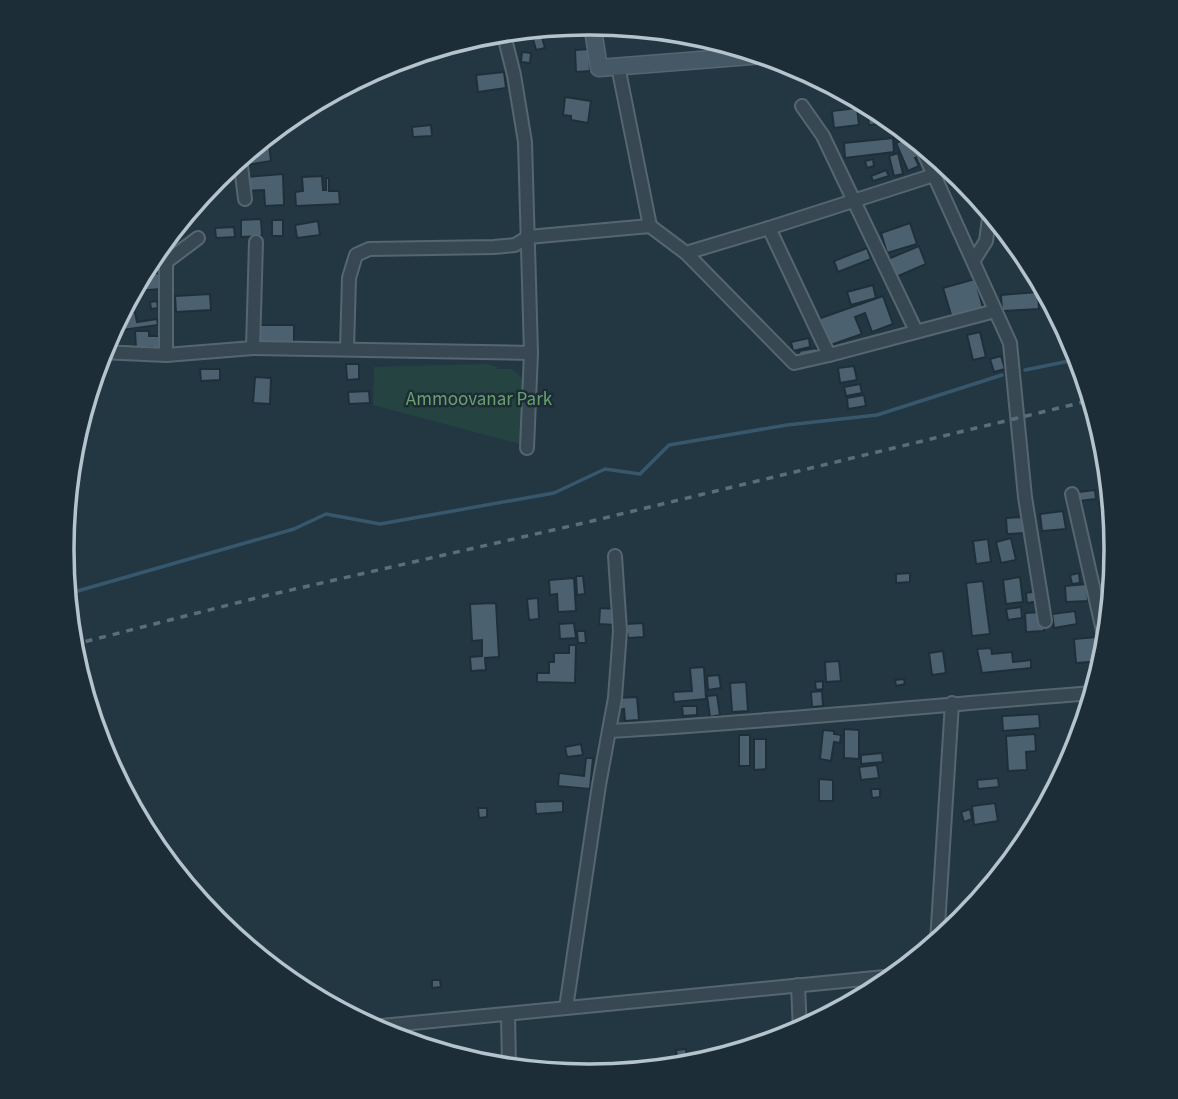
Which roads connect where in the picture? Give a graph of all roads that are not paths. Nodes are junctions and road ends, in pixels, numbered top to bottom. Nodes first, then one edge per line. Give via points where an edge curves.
1 (594, 35) edge
2 (506, 42) edge
3 (736, 57) edge
4 (618, 66) junction
5 (802, 106) dead end
6 (929, 164) edge
7 (242, 171) edge
8 (934, 175) junction
9 (245, 199) dead end
10 (855, 200) junction
11 (988, 225) edge
12 (650, 226) junction
13 (769, 228) junction
14 (528, 237) junction
15 (198, 238) dead end
16 (256, 242) dead end
17 (686, 253) junction
18 (974, 260) junction
19 (995, 311) junction
20 (916, 331) junction
21 (253, 348) junction
22 (347, 349) junction
23 (114, 353) edge
24 (531, 353) junction
25 (166, 355) junction
26 (829, 355) junction
27 (527, 448) dead end
28 (1072, 494) dead end
29 (615, 556) dead end
30 (1099, 614) edge
31 (1045, 621) dead end
32 (1083, 694) edge
33 (952, 703) junction
34 (609, 730) junction
35 (938, 927) edge
36 (871, 980) edge
37 (798, 985) junction
38 (566, 1008) junction
39 (508, 1014) junction
40 (799, 1019) edge
41 (392, 1025) edge
42 (509, 1058) edge

1 - 4 street via 599,68
2 - 14 street via 525,142
3 - 4 street
4 - 12 street
5 - 10 street via 823,136
6 - 8 street
7 - 9 street
8 - 10 street
8 - 18 street
10 - 13 street
10 - 20 street
11 - 18 street via 986,241
12 - 14 street
12 - 17 street
13 - 17 street
13 - 26 street
14 - 22 street via 514,245 369,249 356,255 349,278
14 - 24 street
15 - 25 street via 166,262
16 - 21 street
17 - 26 street via 794,363
18 - 19 street
19 - 20 street
19 - 31 street via 1010,343
20 - 26 street
21 - 22 street
21 - 25 street
22 - 24 street
23 - 25 street
24 - 27 street
28 - 30 street
29 - 34 street via 620,631
32 - 33 street
33 - 34 street
33 - 35 street
34 - 38 street
36 - 37 street
37 - 38 street
37 - 40 street
38 - 39 street
39 - 41 street
39 - 42 street

